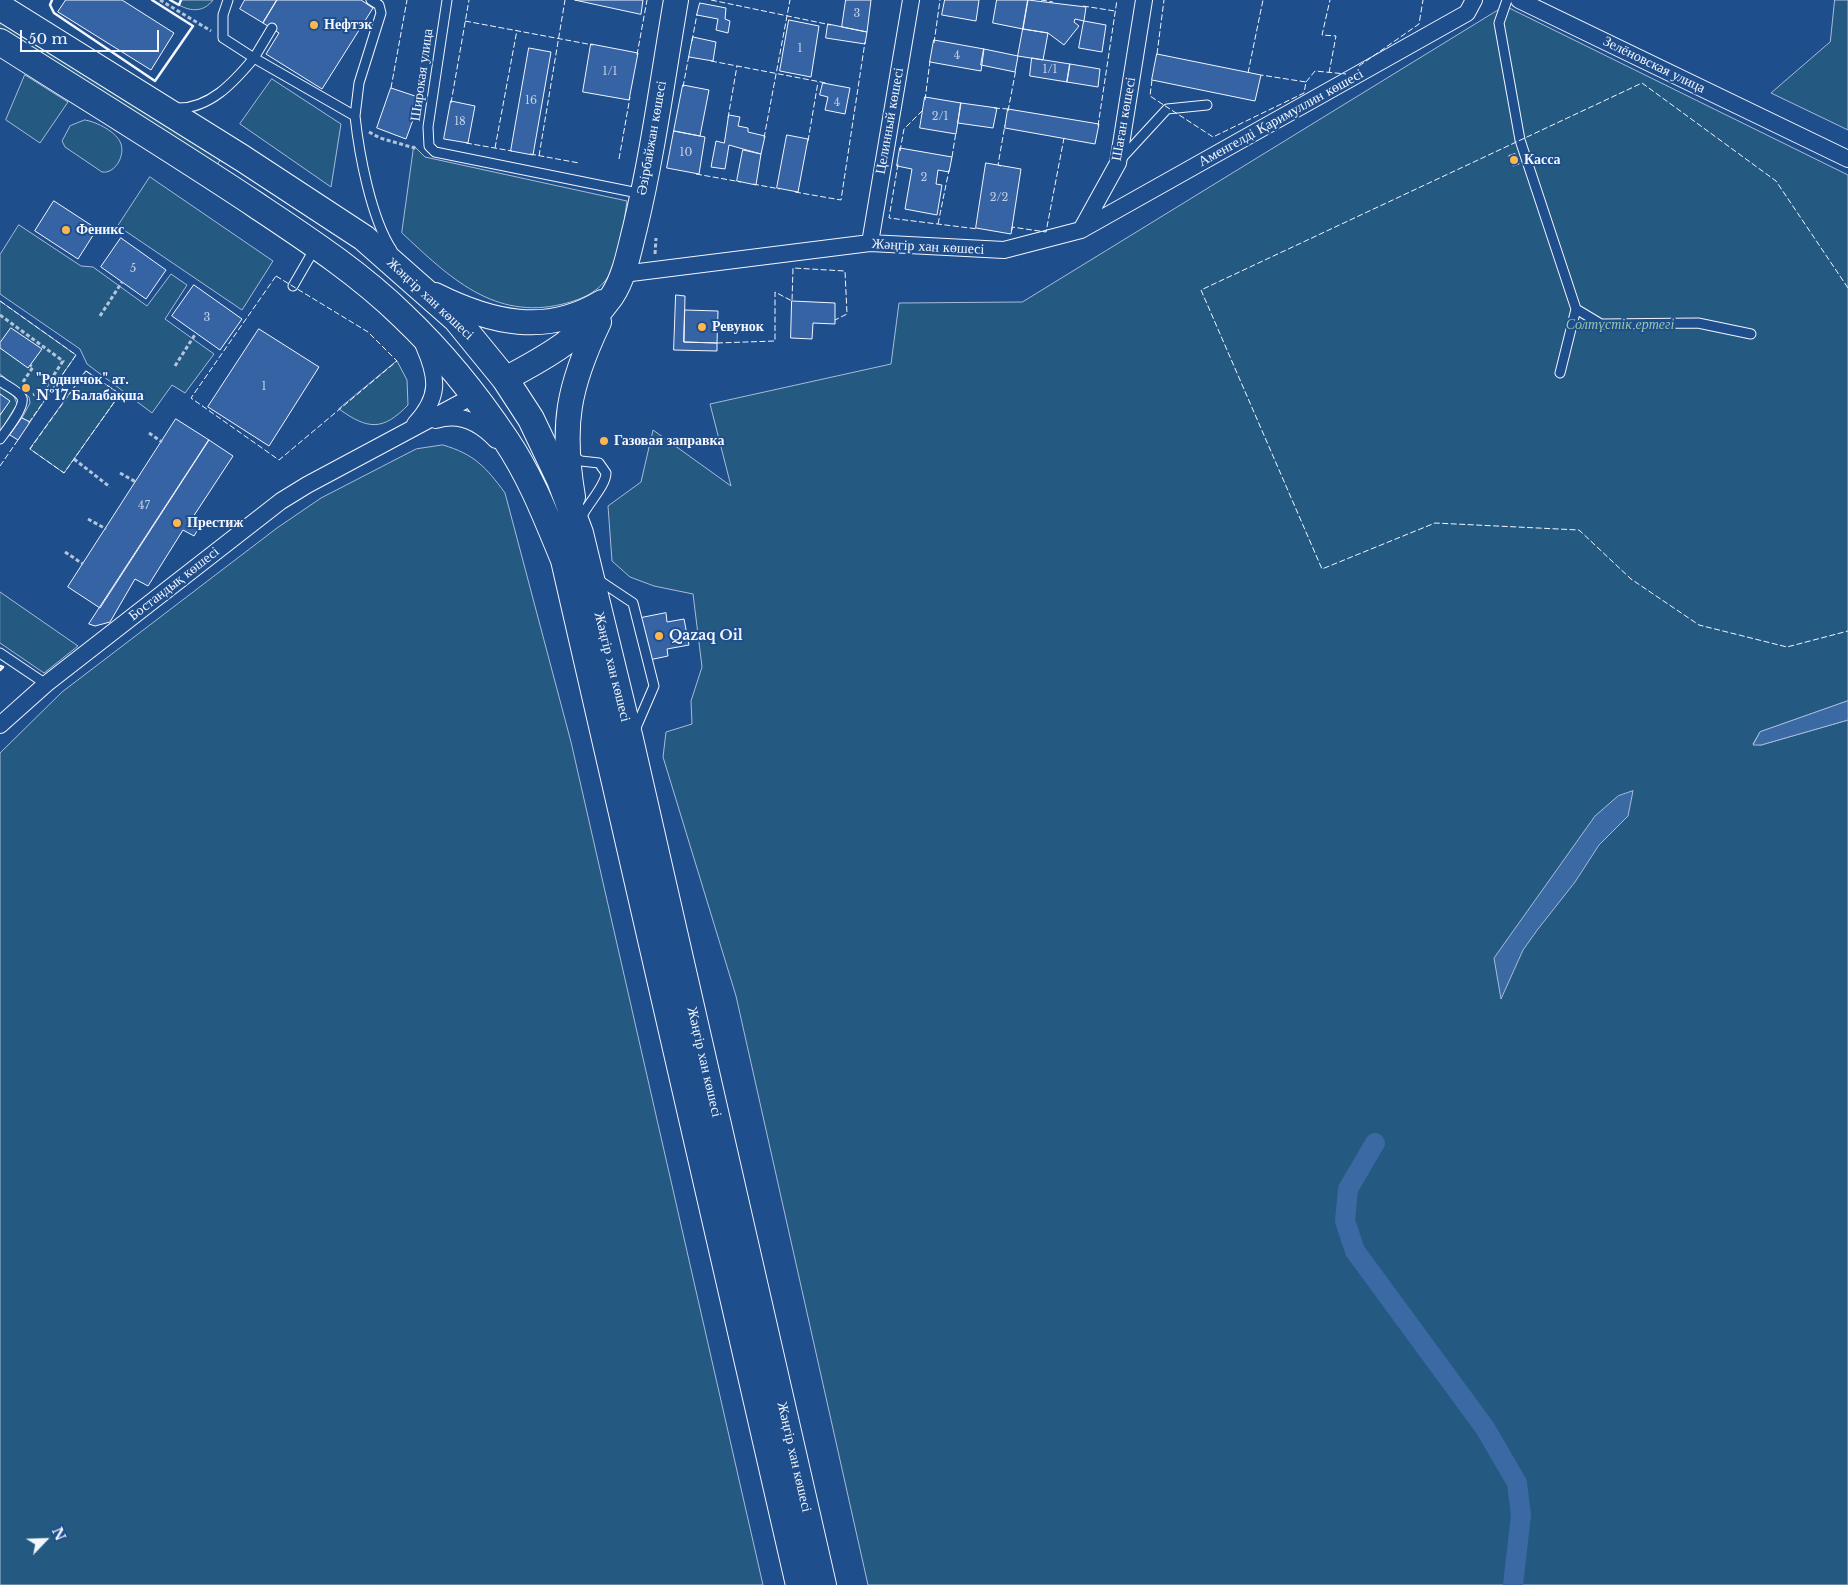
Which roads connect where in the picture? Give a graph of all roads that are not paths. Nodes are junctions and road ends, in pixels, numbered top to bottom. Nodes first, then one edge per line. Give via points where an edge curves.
1 (228, 0) edge
2 (371, 0) edge
3 (447, 0) edge
4 (676, 0) edge
5 (911, 0) edge
6 (1144, 0) edge
7 (1474, 0) edge
8 (1508, 0) edge
9 (1520, 0) edge
10 (0, 7) edge
11 (272, 28) dead end
12 (0, 42) edge
13 (254, 58) junction
14 (1207, 105) dead end
15 (161, 108) junction
16 (355, 120) junction
17 (242, 158) junction
18 (1848, 159) edge
19 (1118, 163) junction
20 (225, 185) junction
21 (643, 194) junction
22 (1081, 230) junction
23 (870, 243) junction
24 (317, 246) junction
25 (623, 274) junction
26 (414, 282) junction
27 (293, 286) dead end
28 (612, 295) junction
29 (1576, 309) junction
30 (401, 314) junction
31 (1751, 334) dead end
32 (1560, 373) dead end
33 (505, 379) junction
34 (0, 381) edge
35 (475, 395) junction
36 (410, 429) junction
37 (0, 439) edge
38 (567, 441) junction
39 (521, 464) junction
40 (580, 533) junction
41 (588, 572) junction
42 (0, 653) edge
43 (46, 684) junction
44 (0, 725) edge
45 (630, 739) junction
46 (800, 1585) edge
47 (823, 1585) edge

1 - 13 lane via 223,15 223,38
2 - 16 lane via 379,5 381,13 359,83
3 - 21 lane, Широкая улица via 428,127 429,146 435,152
4 - 21 main road, Әзірбайжан көшесі
5 - 23 street, Целинный көшесі
6 - 19 street, Шаған көшесі
7 - 22 street, Аменгелді Қаримуллин көшесі via 1467,14
8 - 29 lane via 1498,22 1520,140
9 - 18 street, Зелёновская улица
10 - 15 main road, Жәңгір хан көшесі
11 - 13 lane
12 - 20 main road, Жәңгір хан көшесі
13 - 15 lane via 227,88 212,98 181,109
13 - 16 lane
14 - 19 lane via 1167,108
15 - 17 main road, Жәңгір хан көшесі
16 - 26 lane via 358,148 388,245
17 - 20 main road
17 - 26 main road, Жәңгір хан көшесі via 364,238
19 - 22 street, Шаған көшесі
20 - 24 main road, Жәңгір хан көшесі
21 - 25 main road, Әзірбайжан көшесі
22 - 23 street, Жәңгір хан көшесі via 1004,250
23 - 25 street, Жәңгір хан көшесі
24 - 27 lane
24 - 30 main road, Жәңгір хан көшесі
25 - 28 main road, Әзірбайжан көшесі
26 - 28 main road via 469,310 512,322 534,324 577,314
26 - 33 main road, Жәңгір хан көшесі via 462,326
28 - 33 main road via 576,337
28 - 38 main road via 584,356 571,394
29 - 31 lane via 1601,324 1698,323
29 - 32 lane
30 - 35 main road, Жәңгір хан көшесі
30 - 36 street via 424,346 434,369 435,392 425,413
33 - 35 main road
33 - 40 main road, Жәңгір хан көшесі via 531,419 560,480
34 - 37 lane via 19,396 22,407
35 - 36 street
35 - 39 main road, Жәңгір хан көшесі
36 - 39 street via 444,417 466,418 486,430
36 - 43 street, Бостандық көшесі via 281,501
38 - 40 main road via 568,467
38 - 40 lane via 574,457 599,463 606,474 605,482 585,508
39 - 46 main road, Жәңгір хан көшесі via 564,560
40 - 41 main road, Жәңгір хан көшесі
41 - 45 main road, Жәңгір хан көшесі
41 - 45 lane via 633,603 654,686
42 - 43 lane
43 - 44 street, Бостандық көшесі
45 - 47 main road, Жәңгір хан көшесі

